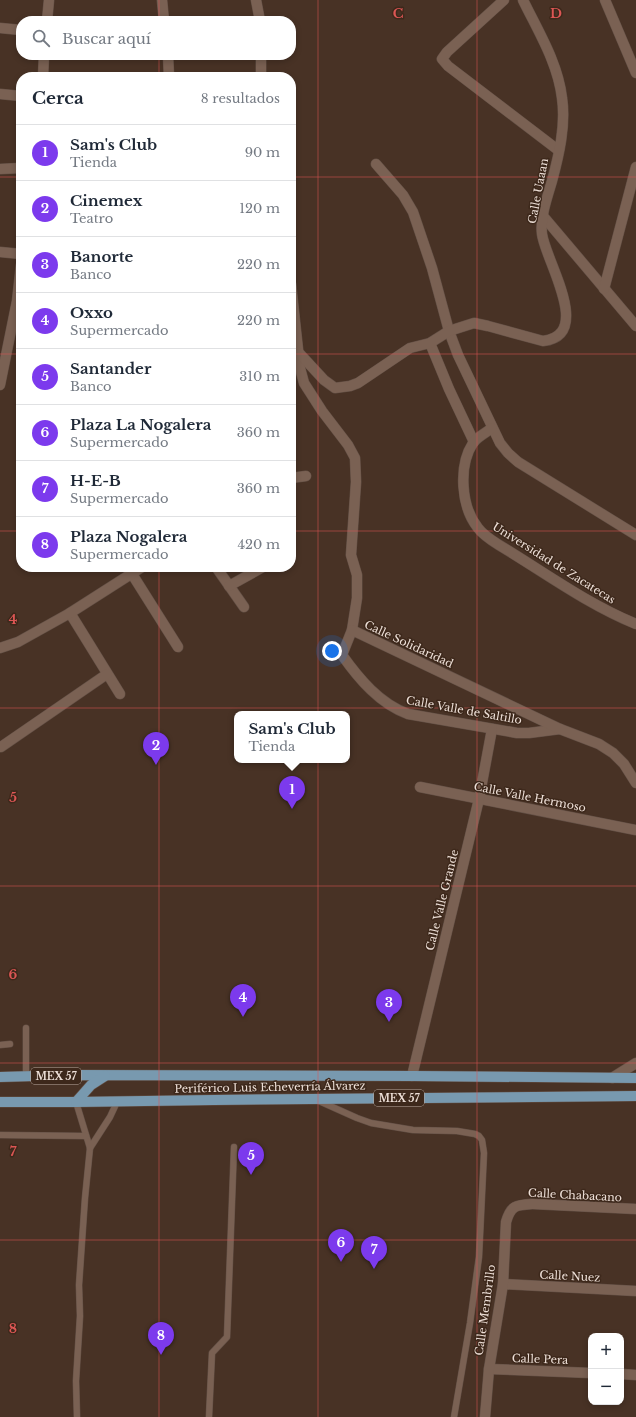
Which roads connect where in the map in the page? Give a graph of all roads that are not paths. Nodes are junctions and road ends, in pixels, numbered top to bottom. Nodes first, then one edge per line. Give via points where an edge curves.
1 (49, 0) edge
2 (162, 0) edge
3 (256, 0) edge
4 (504, 0) edge
5 (523, 0) edge
6 (605, 0) edge
7 (47, 16) edge
8 (164, 16) edge
9 (259, 16) edge
10 (0, 28) edge
11 (16, 30) edge
12 (44, 60) edge
13 (168, 60) edge
14 (261, 60) edge
15 (43, 72) edge
16 (169, 72) edge
17 (261, 72) edge
18 (636, 73) edge
19 (0, 94) edge
20 (16, 96) edge
21 (558, 150) junction
22 (376, 164) dead end
23 (636, 167) edge
24 (0, 168) edge
25 (16, 168) edge
26 (543, 216) junction
27 (0, 252) edge
28 (16, 254) edge
29 (604, 289) junction
30 (16, 312) edge
31 (636, 326) edge
32 (296, 331) edge
33 (449, 331) junction
34 (11, 332) junction
35 (0, 333) edge
36 (430, 343) junction
37 (299, 353) junction
38 (0, 385) edge
39 (492, 428) junction
40 (474, 442) junction
41 (306, 476) dead end
42 (296, 477) edge
43 (636, 535) edge
44 (135, 572) edge
45 (219, 572) edge
46 (254, 572) edge
47 (132, 574) junction
48 (229, 586) junction
49 (244, 607) dead end
50 (70, 613) junction
51 (636, 624) edge
52 (352, 630) junction
53 (178, 647) dead end
54 (0, 648) edge
55 (107, 674) junction
56 (120, 694) dead end
57 (492, 729) junction
58 (560, 729) junction
59 (1, 746) dead end
60 (636, 783) edge
61 (420, 787) dead end
62 (479, 799) junction
63 (636, 830) edge
64 (26, 1028) dead end
65 (10, 1044) dead end
66 (0, 1045) edge
67 (636, 1063) edge
68 (26, 1076) junction
69 (106, 1076) junction
70 (412, 1076) junction
71 (0, 1077) edge
72 (612, 1078) junction
73 (636, 1078) edge
74 (636, 1096) edge
75 (314, 1099) junction
76 (0, 1102) edge
77 (76, 1102) junction
78 (117, 1102) junction
79 (0, 1135) edge
80 (86, 1136) junction
81 (234, 1147) dead end
82 (90, 1148) junction
83 (512, 1207) joint
84 (636, 1209) edge
85 (503, 1284) junction
86 (636, 1291) edge
87 (489, 1369) junction
88 (588, 1373) edge
89 (624, 1374) edge
90 (636, 1375) edge
91 (77, 1417) edge
92 (209, 1417) edge
93 (454, 1417) edge
94 (484, 1417) edge

1 - 7 street
2 - 8 street
3 - 9 street
4 - 21 street via 442,59
5 - 21 street, Calle Uaaan via 555,66 560,83 564,115
6 - 18 street
10 - 11 street
12 - 15 street
13 - 16 street
14 - 17 street
19 - 20 street
21 - 26 street, Calle Uaaan
22 - 33 street via 393,181 412,212 432,268
23 - 29 street
24 - 25 street
26 - 29 street
26 - 33 street, Calle Uaaan via 545,246 559,281 565,305 565,324 559,336 543,341 474,323
27 - 28 street
29 - 31 street
30 - 34 street
32 - 37 street, Calle Solidaridad
33 - 36 street, Calle Uaaan
33 - 39 street
34 - 35 street
34 - 38 street
36 - 37 street, Calle Uaaan via 410,348 358,383 335,388
36 - 40 street
37 - 52 street, Calle Solidaridad via 304,383 355,458 351,555 357,575 357,598
39 - 40 street
39 - 43 street via 500,443 518,462
40 - 51 street, Universidad de Zacatecas via 464,469 463,488 465,503 478,528 499,545 584,598
41 - 42 street
44 - 47 street
45 - 48 street
46 - 48 street
47 - 50 street
47 - 53 street
48 - 49 street
50 - 54 street via 18,642
50 - 55 street
52 - 57 street, Calle Valle de Saltillo via 342,655 373,692 395,709 408,714
52 - 58 street, Calle Solidaridad
55 - 56 street
55 - 59 street
57 - 58 street, Calle Valle de Saltillo via 529,733
57 - 62 street, Calle Valle Grande
58 - 60 street, Calle Valle de Saltillo via 599,744 613,753 624,764
61 - 62 street, Calle Valle Hermoso
62 - 63 street, Calle Valle Hermoso
62 - 70 street, Calle Valle Grande
64 - 68 lane
65 - 66 lane
67 - 72 street
68 - 69 main road, Periférico Luis Echeverría Álvarez / MEX 57
68 - 71 main road, Periférico Luis Echeverría Álvarez / MEX 57
69 - 70 main road, Periférico Luis Echeverría Álvarez / MEX 57
69 - 77 main road via 91,1085
70 - 72 main road, Periférico Luis Echeverría Álvarez / MEX 57
72 - 73 main road, Periférico Luis Echeverría Álvarez / MEX 57
74 - 75 main road, Periférico Luis Echeverría Álvarez / MEX 57
75 - 78 main road, Periférico Luis Echeverría Álvarez / MEX 57
75 - 93 lane via 371,1123 414,1130 468,1132 482,1140 484,1153 479,1257
76 - 77 main road, Periférico Luis Echeverría Álvarez / MEX 57
77 - 78 main road, Periférico Luis Echeverría Álvarez / MEX 57
77 - 80 lane
78 - 82 lane
79 - 80 lane
80 - 82 lane
81 - 92 lane via 227,1337 212,1353
82 - 91 lane via 79,1285
83 - 84 street, Calle Chabacano via 533,1204
83 - 85 street, Calle Membrillo via 506,1222
85 - 86 street, Calle Nuez
85 - 87 street, Calle Membrillo
87 - 88 street, Calle Pera
87 - 94 street, Calle Membrillo
89 - 90 street

